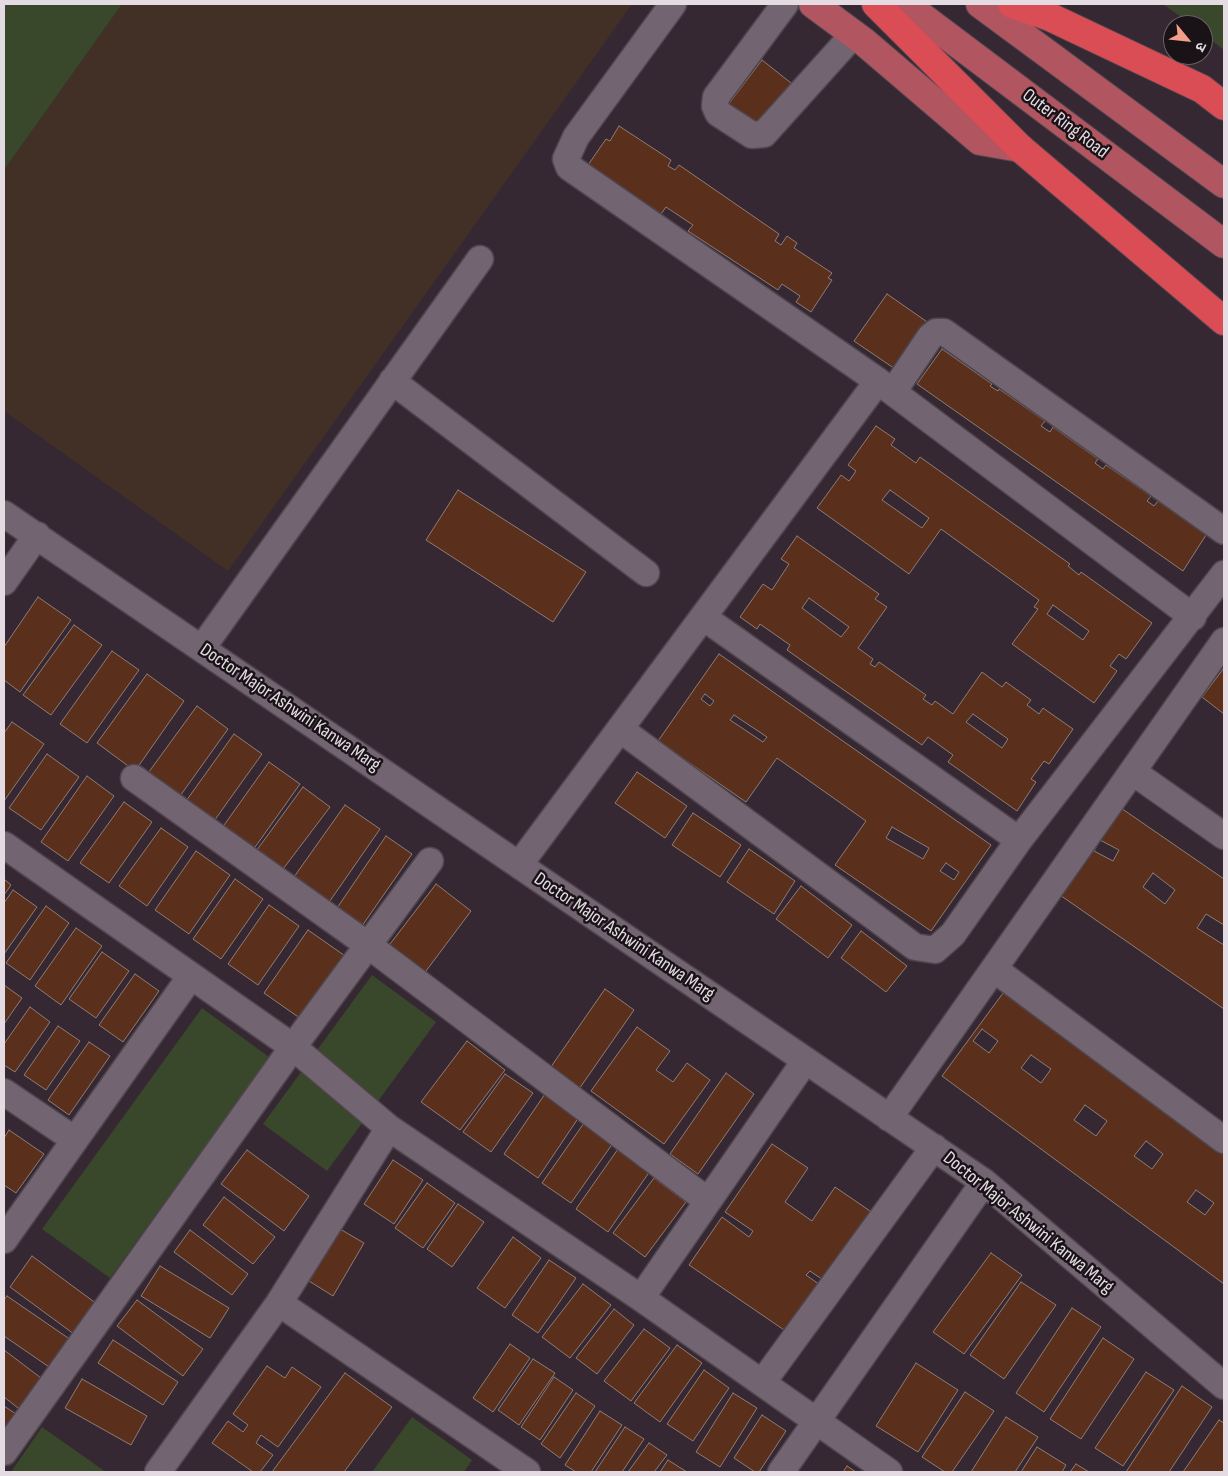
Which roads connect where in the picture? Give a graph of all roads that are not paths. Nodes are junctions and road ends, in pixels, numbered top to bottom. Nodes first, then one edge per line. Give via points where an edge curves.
1 (673, 4) edge
2 (785, 4) edge
3 (813, 4) edge
4 (876, 4) edge
5 (905, 4) edge
6 (980, 4) edge
7 (1012, 4) edge
8 (854, 34) junction
9 (1224, 106) edge
10 (1020, 148) junction
11 (1224, 184) edge
12 (1224, 244) edge
13 (480, 259) dead end
14 (1224, 321) edge
15 (392, 382) junction
16 (885, 387) junction
17 (4, 514) edge
18 (1224, 531) edge
19 (37, 536) junction
20 (646, 573) dead end
21 (1224, 574) edge
22 (4, 582) edge
23 (703, 617) junction
24 (1193, 617) junction
25 (1224, 641) edge
26 (202, 648) junction
27 (620, 729) junction
28 (1133, 772) junction
29 (134, 778) dead end
30 (1224, 836) edge
31 (1019, 840) junction
32 (4, 845) edge
33 (430, 861) dead end
34 (519, 865) junction
35 (368, 945) junction
36 (994, 968) junction
37 (191, 976) junction
38 (293, 1047) junction
39 (805, 1061) junction
40 (4, 1092) edge
41 (889, 1118) junction
42 (389, 1128) junction
43 (75, 1140) junction
44 (1224, 1140) edge
45 (934, 1147) junction
46 (984, 1182) junction
47 (708, 1201) junction
48 (4, 1240) edge
49 (641, 1298) junction
50 (279, 1303) junction
51 (762, 1383) junction
52 (1224, 1386) edge
53 (816, 1422) junction
54 (4, 1452) edge
55 (518, 1470) edge
56 (158, 1472) edge
57 (781, 1472) edge
58 (889, 1472) edge

1 - 16 street via 576,138 566,158 569,167
2 - 8 street via 716,97 714,106 718,113 752,135 764,134
3 - 8 main road
4 - 10 highway
5 - 12 main road, Outer Ring Road
6 - 11 main road
7 - 9 highway via 1050,17 1202,89
8 - 10 main road via 980,141
10 - 14 highway
13 - 15 street
15 - 20 street
15 - 26 street
16 - 18 street via 930,337 936,332 944,332
16 - 23 street
16 - 24 street
17 - 19 street, Doctor Major Ashwini Kanwa Marg
19 - 22 street
19 - 26 street, Doctor Major Ashwini Kanwa Marg
21 - 24 street
23 - 27 street
23 - 31 street
24 - 31 street
25 - 28 street
26 - 34 street, Doctor Major Ashwini Kanwa Marg
27 - 31 street via 915,947 935,950 952,934
27 - 34 street
28 - 30 street
28 - 36 street
29 - 35 street
32 - 37 street
33 - 35 street
34 - 39 street, Doctor Major Ashwini Kanwa Marg
35 - 38 street
35 - 47 street
36 - 41 street
36 - 44 street
37 - 38 street
37 - 43 street
38 - 42 street
38 - 54 street
39 - 41 street, Doctor Major Ashwini Kanwa Marg
39 - 47 street
40 - 43 street
41 - 45 street, Doctor Major Ashwini Kanwa Marg
42 - 49 street
42 - 50 street
43 - 48 street
45 - 46 street, Doctor Major Ashwini Kanwa Marg
45 - 51 street
46 - 52 street, Doctor Major Ashwini Kanwa Marg
46 - 53 street
47 - 49 street
49 - 51 street
50 - 55 street
50 - 56 street
51 - 53 street
53 - 57 street
53 - 58 street

